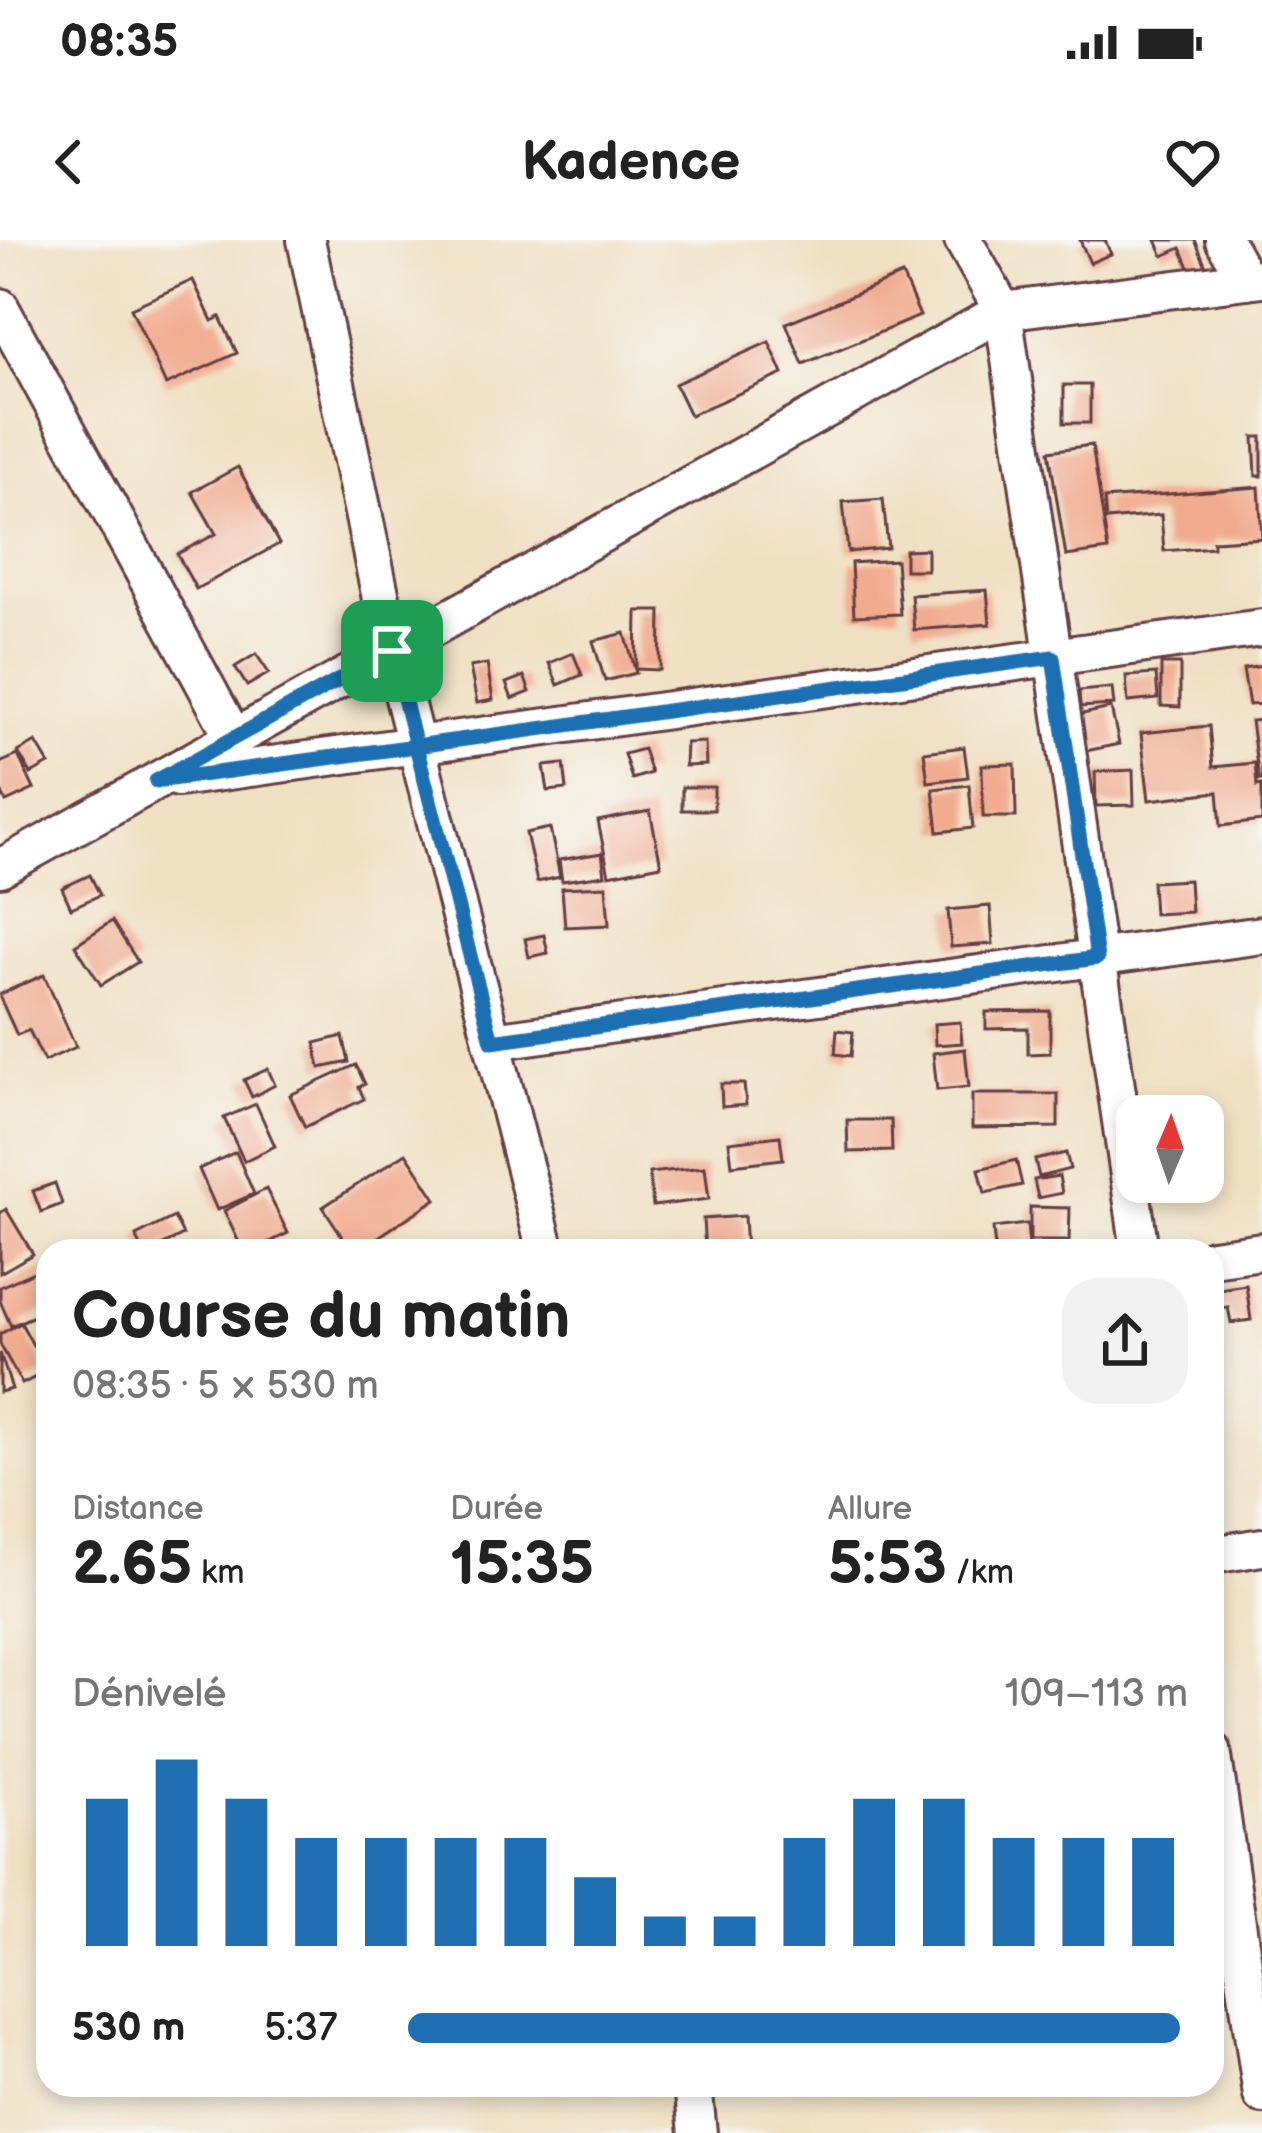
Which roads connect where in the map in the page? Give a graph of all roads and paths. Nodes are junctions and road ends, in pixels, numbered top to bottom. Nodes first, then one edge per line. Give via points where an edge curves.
1 (306, 240) edge
2 (963, 240) edge
3 (1224, 240) edge
4 (1254, 279) edge
5 (0, 308) edge
6 (1003, 311) junction
7 (1262, 628) edge
8 (392, 651) junction
9 (1053, 657) junction
10 (234, 738) junction
11 (416, 746) junction
12 (156, 781) junction
13 (0, 868) edge
14 (1262, 935) edge
15 (1097, 958) junction
16 (492, 1041) junction
17 (543, 1239) edge
18 (1138, 1239) edge
19 (1262, 1250) edge
20 (1224, 1256) edge
21 (1262, 1547) edge
22 (1224, 1553) edge
23 (1224, 1833) edge
24 (1262, 2095) edge
25 (694, 2097) edge
26 (698, 2133) edge

1 - 8 street
2 - 6 street
3 - 4 street
4 - 6 street
5 - 10 street
6 - 8 street
6 - 9 street
7 - 9 street
8 - 10 street
8 - 11 street
9 - 11 street
9 - 15 street
10 - 12 street
11 - 12 street
11 - 16 street
12 - 13 street
14 - 15 street
15 - 16 street
15 - 18 street
16 - 17 street
19 - 20 street
21 - 22 street
23 - 24 street
25 - 26 street

